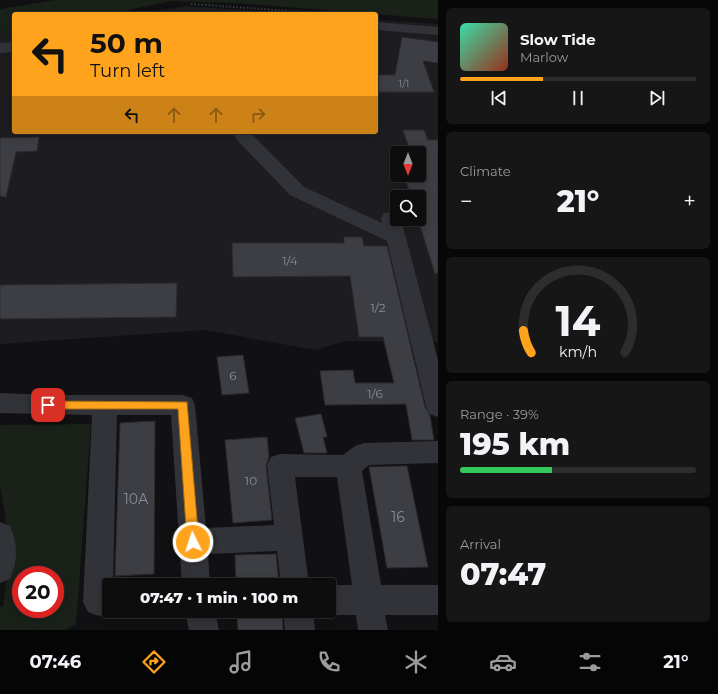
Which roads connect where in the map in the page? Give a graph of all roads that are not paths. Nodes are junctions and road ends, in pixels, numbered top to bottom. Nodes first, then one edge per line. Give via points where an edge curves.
1 (378, 26) edge
2 (438, 31) edge
3 (12, 46) edge
4 (0, 48) edge
5 (242, 134) edge
6 (0, 403) edge
7 (105, 406) junction
8 (438, 407) edge
9 (438, 452) edge
10 (348, 466) junction
11 (0, 535) edge
12 (289, 537) junction
13 (193, 542) junction
14 (0, 569) edge
15 (196, 578) edge
16 (294, 578) edge
17 (336, 600) edge
18 (369, 600) junction
19 (438, 600) edge
20 (102, 602) edge
21 (201, 618) edge
22 (299, 618) edge
23 (204, 630) edge
24 (300, 630) edge
25 (373, 630) edge

1 - 2 street
3 - 4 street
5 - 8 street via 297,191 394,227
6 - 7 street
7 - 13 street via 183,405
7 - 20 street via 98,602
9 - 10 street via 364,454
10 - 12 street via 280,465
10 - 18 street
11 - 14 street via 3,552
12 - 13 street
12 - 16 street
13 - 15 street
17 - 18 street
18 - 19 street
18 - 25 street
21 - 23 street
22 - 24 street

